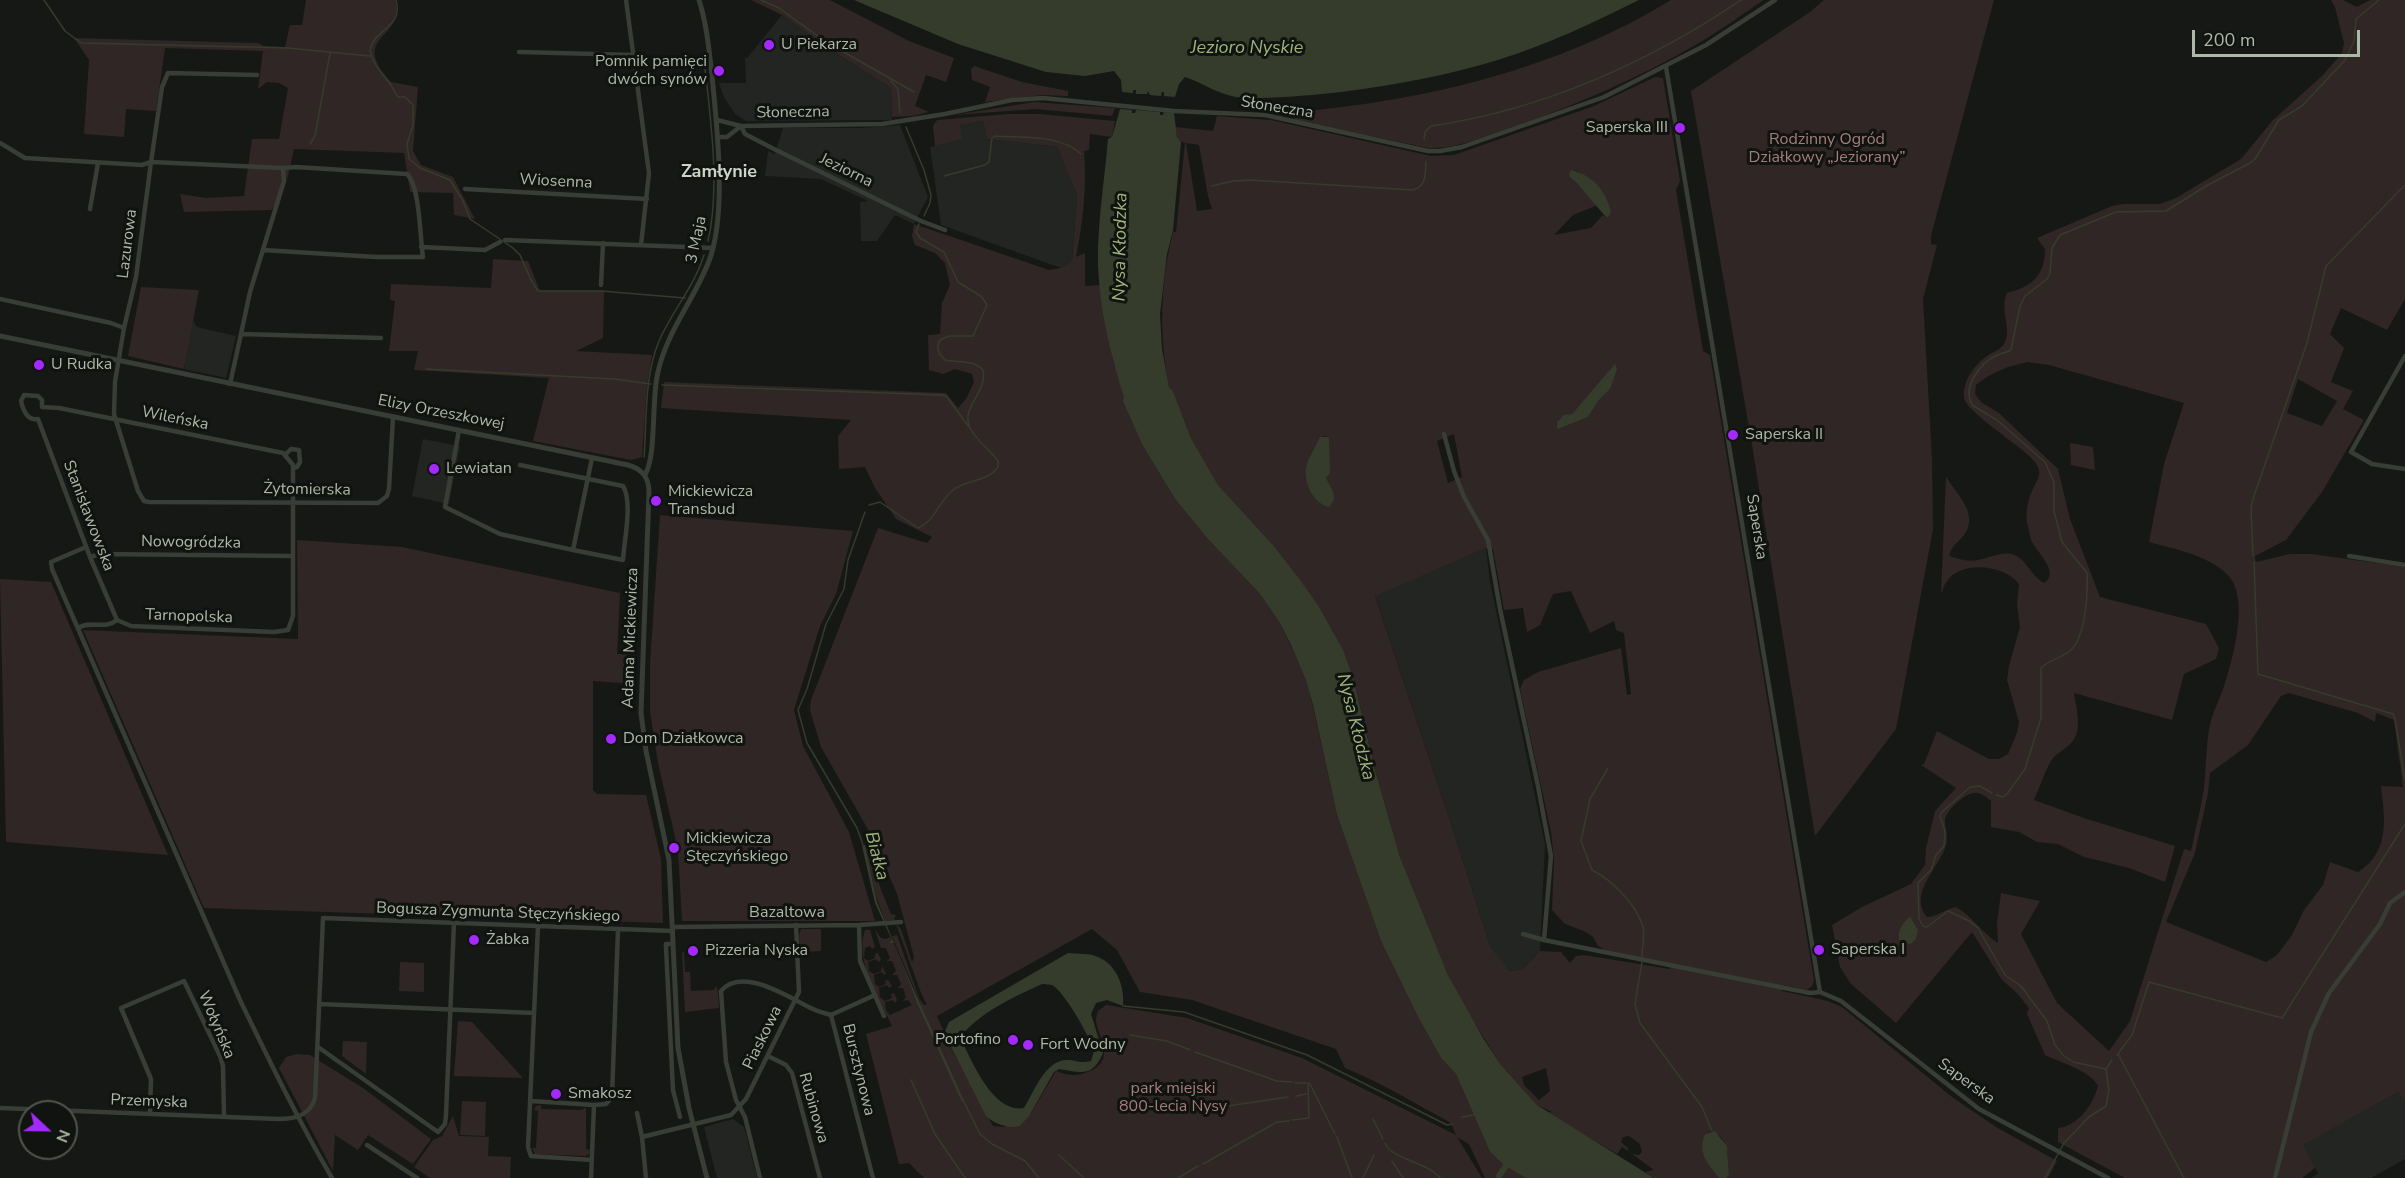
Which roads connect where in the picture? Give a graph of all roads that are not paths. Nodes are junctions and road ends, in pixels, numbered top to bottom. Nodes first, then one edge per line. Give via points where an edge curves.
1 (626, 0) edge
2 (699, 0) edge
3 (1775, 0) edge
4 (519, 52) dead end
5 (634, 55) junction
6 (1666, 67) junction
7 (257, 75) dead end
8 (717, 120) junction
9 (741, 126) junction
10 (718, 137) junction
11 (0, 143) edge
12 (151, 162) junction
13 (98, 163) junction
14 (284, 168) junction
15 (465, 189) dead end
16 (646, 199) junction
17 (90, 209) dead end
18 (945, 230) dead end
19 (603, 243) junction
20 (641, 245) junction
21 (421, 247) junction
22 (713, 248) junction
23 (263, 250) junction
24 (601, 285) dead end
25 (0, 299) edge
26 (124, 328) junction
27 (241, 334) junction
28 (0, 336) edge
29 (381, 338) dead end
30 (2405, 356) edge
31 (118, 361) junction
32 (230, 384) junction
33 (42, 407) junction
34 (393, 417) junction
35 (38, 419) junction
36 (115, 419) junction
37 (459, 430) junction
38 (1444, 434) dead end
39 (286, 454) junction
40 (592, 458) junction
41 (520, 465) dead end
42 (294, 468) junction
43 (2405, 469) edge
44 (645, 475) junction
45 (588, 479) junction
46 (294, 501) junction
47 (86, 547) junction
48 (573, 549) junction
49 (293, 556) junction
50 (2349, 556) dead end
51 (90, 557) junction
52 (2405, 565) edge
53 (117, 620) junction
54 (78, 628) junction
55 (2405, 892) edge
56 (454, 922) junction
57 (901, 922) dead end
58 (796, 925) junction
59 (859, 925) junction
60 (538, 926) junction
61 (618, 929) junction
62 (673, 929) junction
63 (1523, 934) dead end
64 (1544, 940) junction
65 (673, 944) junction
66 (1820, 992) junction
67 (875, 995) junction
68 (795, 1000) junction
69 (320, 1004) junction
70 (451, 1010) junction
71 (534, 1013) junction
72 (831, 1014) junction
73 (884, 1016) dead end
74 (318, 1047) junction
75 (768, 1056) junction
76 (684, 1088) junction
77 (673, 1090) junction
78 (531, 1101) junction
79 (594, 1105) junction
80 (0, 1108) edge
81 (740, 1108) junction
82 (637, 1113) dead end
83 (150, 1114) junction
84 (224, 1117) junction
85 (297, 1117) junction
86 (680, 1117) dead end
87 (693, 1124) junction
88 (642, 1137) junction
89 (367, 1145) dead end
90 (592, 1160) junction
91 (332, 1178) edge
92 (417, 1178) edge
93 (591, 1178) edge
94 (646, 1178) edge
95 (706, 1178) edge
96 (760, 1178) edge
97 (820, 1178) edge
98 (873, 1178) edge
99 (2108, 1178) edge
100 (2275, 1178) edge

1 - 5 street
2 - 8 street, 3 Maja
3 - 6 street, Słoneczna
4 - 5 street
5 - 16 street via 649,173
6 - 9 street, Słoneczna via 1569,111 1440,151 1265,115 1036,98 904,122
6 - 66 street, Saperska
7 - 12 street, Lazurowa via 168,73 162,87
8 - 9 street, Słoneczna
8 - 10 street, 3 Maja
9 - 10 street, Słoneczna via 727,137
9 - 18 street, Jeziorna via 745,134 772,148
10 - 22 street, 3 Maja
11 - 13 street via 25,158
12 - 13 street
12 - 14 street
12 - 26 street, Lazurowa via 134,286
13 - 17 street
14 - 21 street via 407,174 415,189
14 - 23 street via 284,181
15 - 16 street, Wiosenna
16 - 20 street
19 - 20 street
19 - 21 street via 502,241 484,250
19 - 24 street
20 - 22 street
21 - 23 street via 423,257 410,258
22 - 44 street, 3 Maja via 701,281 662,356 655,383 650,462
23 - 27 street
25 - 26 street
26 - 31 street
27 - 29 street
27 - 32 street
28 - 31 street, Elizy Orzeszkowej
30 - 43 street via 2351,452 2372,464
31 - 32 street, Elizy Orzeszkowej
31 - 36 street
32 - 34 street, Elizy Orzeszkowej
33 - 35 street
33 - 35 street, Wileńska via 38,396 27,394 22,398 27,416
33 - 36 street, Wileńska
34 - 37 street, Elizy Orzeszkowej
34 - 46 street, Żytomierska via 389,489 383,501
35 - 47 street, Stanisławowska
36 - 39 street, Wileńska
36 - 46 street, Żytomierska via 144,501
37 - 40 street, Elizy Orzeszkowej
37 - 48 street via 445,507 500,534
38 - 64 street via 1457,480 1488,540 1538,786 1551,856
39 - 42 street
39 - 42 street via 291,448 299,450 300,462
40 - 44 street, Elizy Orzeszkowej via 635,467
40 - 45 street
41 - 45 street
42 - 46 street
44 - 62 street, Adama Mickiewicza via 649,492 641,713 668,850
45 - 48 street
45 - 48 street via 625,489 623,560
46 - 49 street
47 - 51 street, Stanisławowska
47 - 54 street via 51,562
49 - 51 street, Nowogródzka
49 - 53 street, Tarnopolska via 293,616 288,630 132,626
50 - 52 street
51 - 53 street, Stanisławowska
53 - 54 street, Tarnopolska via 106,626 84,624
54 - 85 street via 240,1000
55 - 100 street via 2390,903 2380,924 2318,1014
56 - 60 street, Bogusza Zygmunta Stęczyńskiego
56 - 69 street, Bogusza Zygmunta Stęczyńskiego via 323,918
56 - 70 street
57 - 59 street, Bazaltowa
58 - 59 street, Bazaltowa
58 - 62 street, Bazaltowa
58 - 68 street, Piaskowa via 799,988
59 - 67 street via 860,961
60 - 61 street, Bogusza Zygmunta Stęczyńskiego
60 - 71 street
61 - 62 street, Bogusza Zygmunta Stęczyńskiego
61 - 79 street via 612,1097 606,1104
62 - 65 street, Adama Mickiewicza
63 - 64 street, Saperska
64 - 66 street, Saperska
65 - 76 street, Adama Mickiewicza
65 - 77 street, Adama Mickiewicza via 666,944
66 - 99 street, Saperska via 1847,1004 1979,1109
67 - 72 street, Bursztynowa
67 - 73 street
68 - 72 street
68 - 75 street, Piaskowa
68 - 81 street via 754,982 728,984 721,991 726,1062
69 - 70 street
69 - 74 street
70 - 71 street
70 - 74 street via 446,1115 438,1132
71 - 78 street
72 - 98 street, Bursztynowa
74 - 85 street via 315,1098 311,1108
75 - 81 street, Piaskowa
75 - 97 street, Rubinowa via 786,1065 792,1073
76 - 77 street
76 - 87 street, Adama Mickiewicza
77 - 86 street, Adama Mickiewicza
78 - 79 street
78 - 90 street via 531,1156
79 - 90 street
80 - 83 street, Przemyska
81 - 87 street via 731,1115
81 - 96 street
82 - 88 street
83 - 84 street, Przemyska
83 - 84 street, Wołyńska via 151,1079 121,1008 184,981 223,1066
84 - 85 street, Przemyska
85 - 91 street
87 - 88 street
87 - 95 street, Adama Mickiewicza
88 - 94 street
89 - 92 street
90 - 93 street

